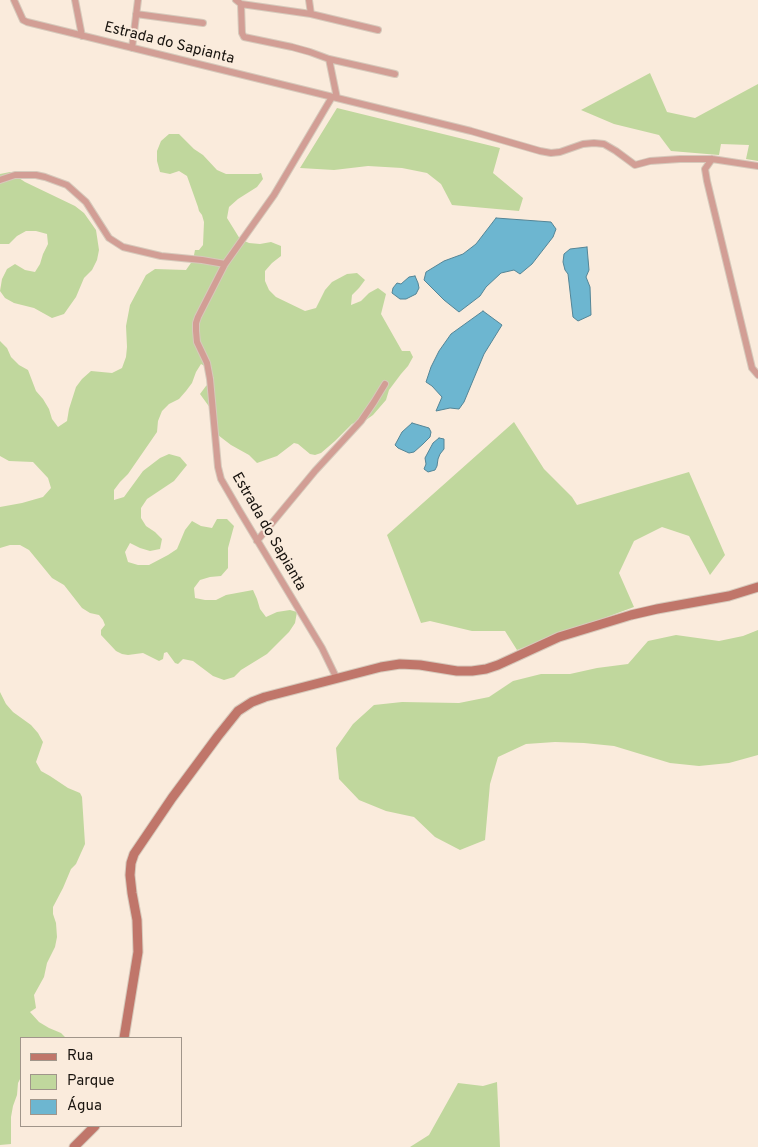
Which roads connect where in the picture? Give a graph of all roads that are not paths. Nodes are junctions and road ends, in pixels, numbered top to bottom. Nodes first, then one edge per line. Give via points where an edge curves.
1 (14, 0) edge
2 (75, 0) edge
3 (138, 0) edge
4 (309, 0) edge
5 (239, 2) edge
6 (136, 14) junction
7 (311, 14) junction
8 (203, 23) dead end
9 (378, 30) dead end
10 (82, 36) junction
11 (132, 48) junction
12 (329, 59) junction
13 (395, 74) dead end
14 (334, 97) junction
15 (712, 160) junction
16 (758, 166) edge
17 (0, 180) edge
18 (225, 264) junction
19 (758, 375) edge
20 (385, 384) dead end
21 (257, 540) junction
22 (758, 587) edge
23 (338, 679) junction
24 (124, 1037) edge
25 (94, 1127) edge
26 (74, 1147) edge

1 - 10 street, Estrada do Sapianta via 24,22
2 - 10 street
3 - 6 street
4 - 7 street
5 - 7 street
5 - 12 street via 244,37
6 - 8 street
6 - 11 street
7 - 9 street
10 - 11 street, Estrada do Sapianta
11 - 14 street, Estrada do Sapianta
12 - 13 street
12 - 14 street
14 - 15 street, Estrada do Sapianta via 551,153 594,143 604,144 635,165 667,160
14 - 18 street, Estrada do Sapianta via 274,195
15 - 16 street, Estrada do Sapianta
15 - 19 street via 705,169 707,181 752,368
17 - 18 street via 15,175 36,175 67,185 86,202 109,238 123,247 161,256
18 - 21 street, Estrada do Sapianta via 198,317 197,342 210,379 221,479
20 - 21 street via 361,421
21 - 23 street, Estrada do Sapianta
22 - 23 main road via 586,628 486,669 457,671 400,664
23 - 24 main road via 264,697 238,711 134,854 130,875 138,952
25 - 26 main road

